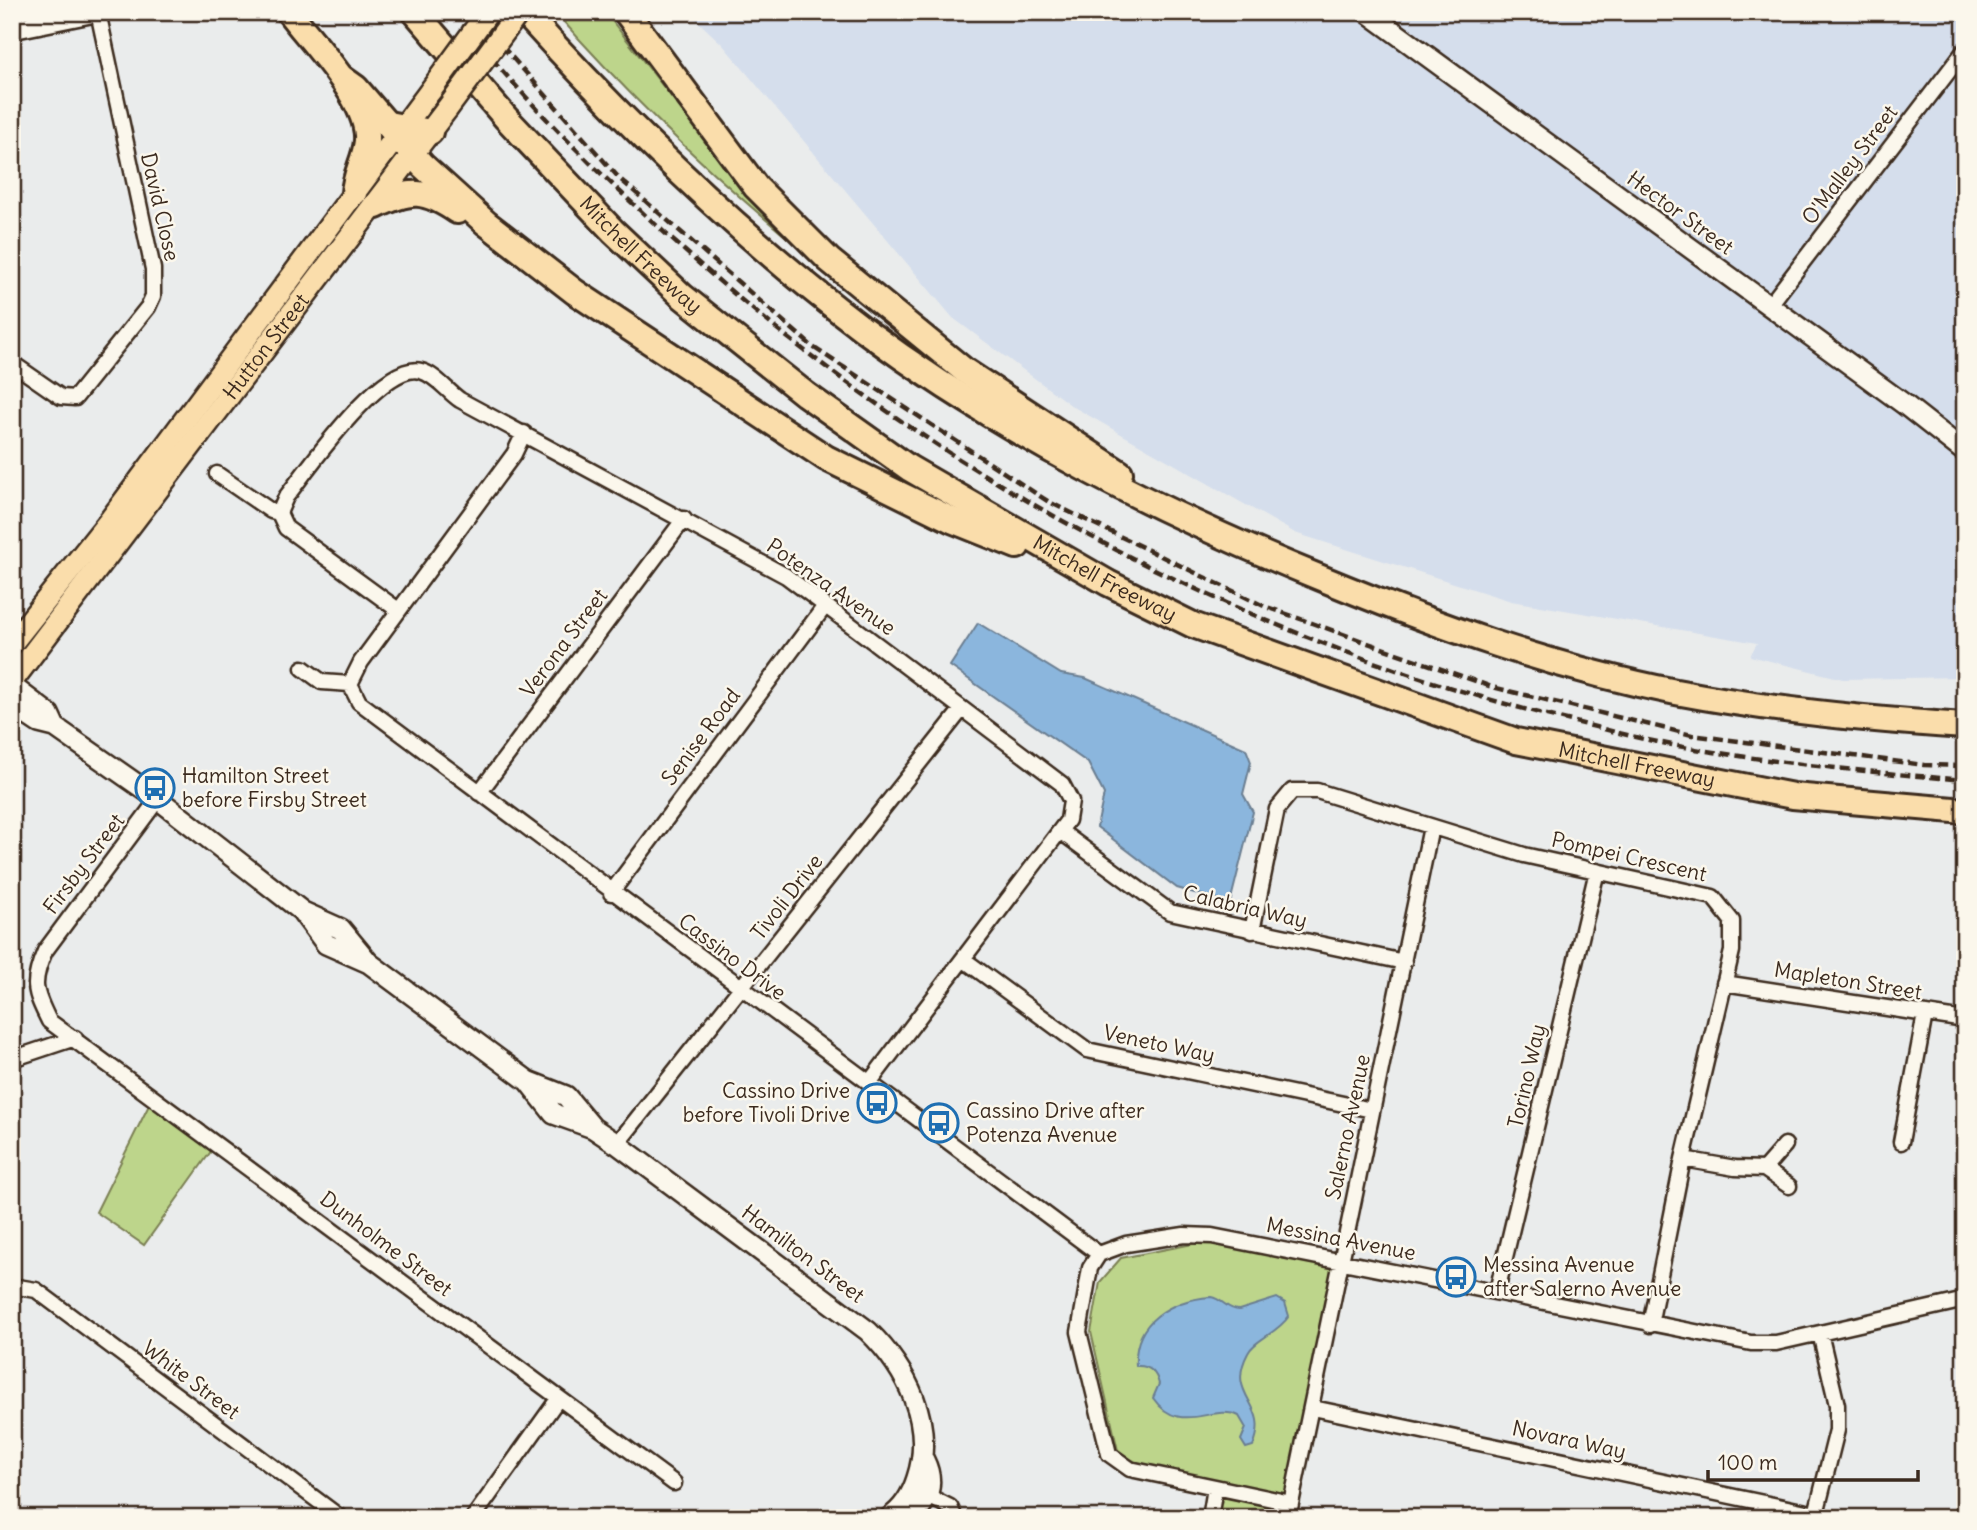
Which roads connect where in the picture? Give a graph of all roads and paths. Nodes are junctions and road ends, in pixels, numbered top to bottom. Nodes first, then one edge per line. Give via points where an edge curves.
1 (96, 12) edge
2 (289, 12) edge
3 (415, 12) edge
4 (488, 12) edge
5 (521, 12) edge
6 (626, 12) edge
7 (1367, 12) edge
8 (12, 29) edge
9 (1965, 50) edge
10 (342, 78) junction
11 (406, 127) junction
12 (414, 154) junction
13 (365, 199) junction
14 (486, 223) junction
15 (1769, 306) junction
16 (12, 363) edge
17 (524, 433) junction
18 (1965, 452) edge
19 (218, 474) dead end
20 (279, 513) junction
21 (684, 519) junction
22 (1205, 529) junction
23 (1108, 583) junction
24 (825, 606) junction
25 (398, 610) junction
26 (12, 643) edge
27 (303, 668) dead end
28 (12, 683) edge
29 (350, 684) junction
30 (12, 705) edge
31 (962, 709) junction
32 (1965, 726) edge
33 (55, 727) junction
34 (479, 793) junction
35 (158, 799) junction
36 (1965, 811) edge
37 (1431, 827) junction
38 (1060, 831) junction
39 (1597, 871) junction
40 (611, 893) junction
41 (1252, 931) junction
42 (963, 959) junction
43 (1404, 962) junction
44 (1724, 984) junction
45 (741, 989) junction
46 (36, 994) joint
47 (1925, 1014) junction
48 (1965, 1020) edge
49 (75, 1038) junction
50 (12, 1059) edge
51 (869, 1083) junction
52 (1372, 1110) junction
53 (1901, 1142) dead end
54 (617, 1144) junction
55 (1785, 1145) dead end
56 (1683, 1159) junction
57 (1764, 1169) junction
58 (1789, 1186) dead end
59 (1099, 1254) junction
60 (1342, 1261) junction
61 (12, 1286) edge
62 (1497, 1291) junction
63 (1965, 1300) edge
64 (1650, 1325) junction
65 (1820, 1333) junction
66 (558, 1399) junction
67 (1313, 1408) junction
68 (674, 1483) dead end
69 (1215, 1488) junction
70 (920, 1492) junction
71 (1290, 1511) edge
72 (1816, 1516) edge
73 (341, 1518) edge
74 (473, 1518) edge
75 (889, 1518) edge
76 (908, 1518) edge
77 (956, 1518) edge
78 (1210, 1518) edge

1 - 8 street
1 - 16 street, David Close via 153,269 153,296 75,398 61,397
2 - 10 highway
3 - 23 highway, Mitchell Freeway via 506,118 682,296 804,394 909,468
4 - 11 main road, Hutton Street, bridge
5 - 11 main road, Hutton Street, bridge via 447,109
5 - 22 highway via 662,158 863,328 1017,432
6 - 22 highway via 756,187 829,260 965,371
7 - 15 street, Hector Street
9 - 15 street, O'Malley Street
10 - 11 highway
10 - 13 highway via 366,125 364,157 355,175
11 - 12 highway
11 - 13 main road, Hutton Street
12 - 13 main road, Hutton Street
12 - 14 highway
13 - 14 highway via 425,193 471,221
13 - 26 main road, Hutton Street
13 - 28 main road, Hutton Street
14 - 23 highway via 575,292 826,458 952,520
15 - 18 street, Hector Street
17 - 20 street, Potenza Avenue via 460,400 421,370 407,371 358,406 286,497
17 - 21 street, Potenza Avenue
17 - 25 street via 514,454
19 - 20 street
20 - 25 street via 286,528
21 - 24 street, Potenza Avenue via 786,576
21 - 34 street, Verona Street
22 - 32 highway via 1370,598 1548,660 1674,692 1794,710
23 - 36 highway, Mitchell Freeway via 1193,625 1516,741 1793,796
24 - 31 street, Potenza Avenue
24 - 40 street, Senise Road
25 - 29 street
27 - 29 street via 322,682
28 - 33 street, Hamilton Street via 50,713
29 - 34 street, Cassino Drive via 359,702
30 - 33 street, Hamilton Street via 39,723
31 - 38 street, Potenza Avenue via 1062,784 1072,801
31 - 45 street, Tivoli Drive
33 - 35 street, Hamilton Street
34 - 40 street, Cassino Drive
35 - 46 street, Firsby Street via 45,951 35,974
35 - 54 street, Hamilton Street via 303,912 341,929 369,963 528,1081 566,1096 593,1128
37 - 39 street, Pompei Crescent
37 - 41 street, Pompei Crescent via 1317,791 1292,791 1277,809
37 - 43 street, Salerno Avenue
38 - 41 street, Calabria Way via 1170,912
38 - 42 street, Potenza Avenue
39 - 44 street, Pompei Crescent via 1713,898 1732,921 1732,951
39 - 62 street, Torino Way
40 - 45 street, Cassino Drive
41 - 43 street, Calabria Way
42 - 51 street, Potenza Avenue
42 - 52 street, Veneto Way via 1087,1050
43 - 52 street, Salerno Avenue
44 - 47 street, Mapleton Street
44 - 56 street, Pompei Crescent
45 - 51 street, Cassino Drive
45 - 54 street, Tivoli Drive
46 - 49 street, Dunholme Street via 50,1021
47 - 48 street, Mapleton Street
47 - 53 street
49 - 50 street
49 - 66 street, Dunholme Street
51 - 59 street, Cassino Drive
52 - 60 street, Salerno Avenue
54 - 70 street, Hamilton Street via 887,1350 901,1370 918,1412 924,1460
55 - 57 street
56 - 57 street
56 - 64 street, Pompei Crescent
57 - 58 street
59 - 60 street, Messina Avenue via 1125,1244 1184,1235 1212,1236
59 - 69 street via 1085,1286 1079,1332 1110,1454 1130,1469
60 - 62 street, Messina Avenue
60 - 67 street, Salerno Avenue
61 - 73 street, White Street via 36,1290
62 - 64 street, Messina Avenue
63 - 65 street, Messina Avenue
64 - 65 street, Messina Avenue via 1751,1343 1776,1343
65 - 72 street via 1837,1405 1837,1430
66 - 68 street, Dunholme Street
66 - 74 street
67 - 71 street, Salerno Avenue
67 - 72 street, Novara Way
69 - 71 street
69 - 78 street
70 - 75 street, Hamilton Street
70 - 76 street, Hamilton Street
70 - 77 street via 950,1507

